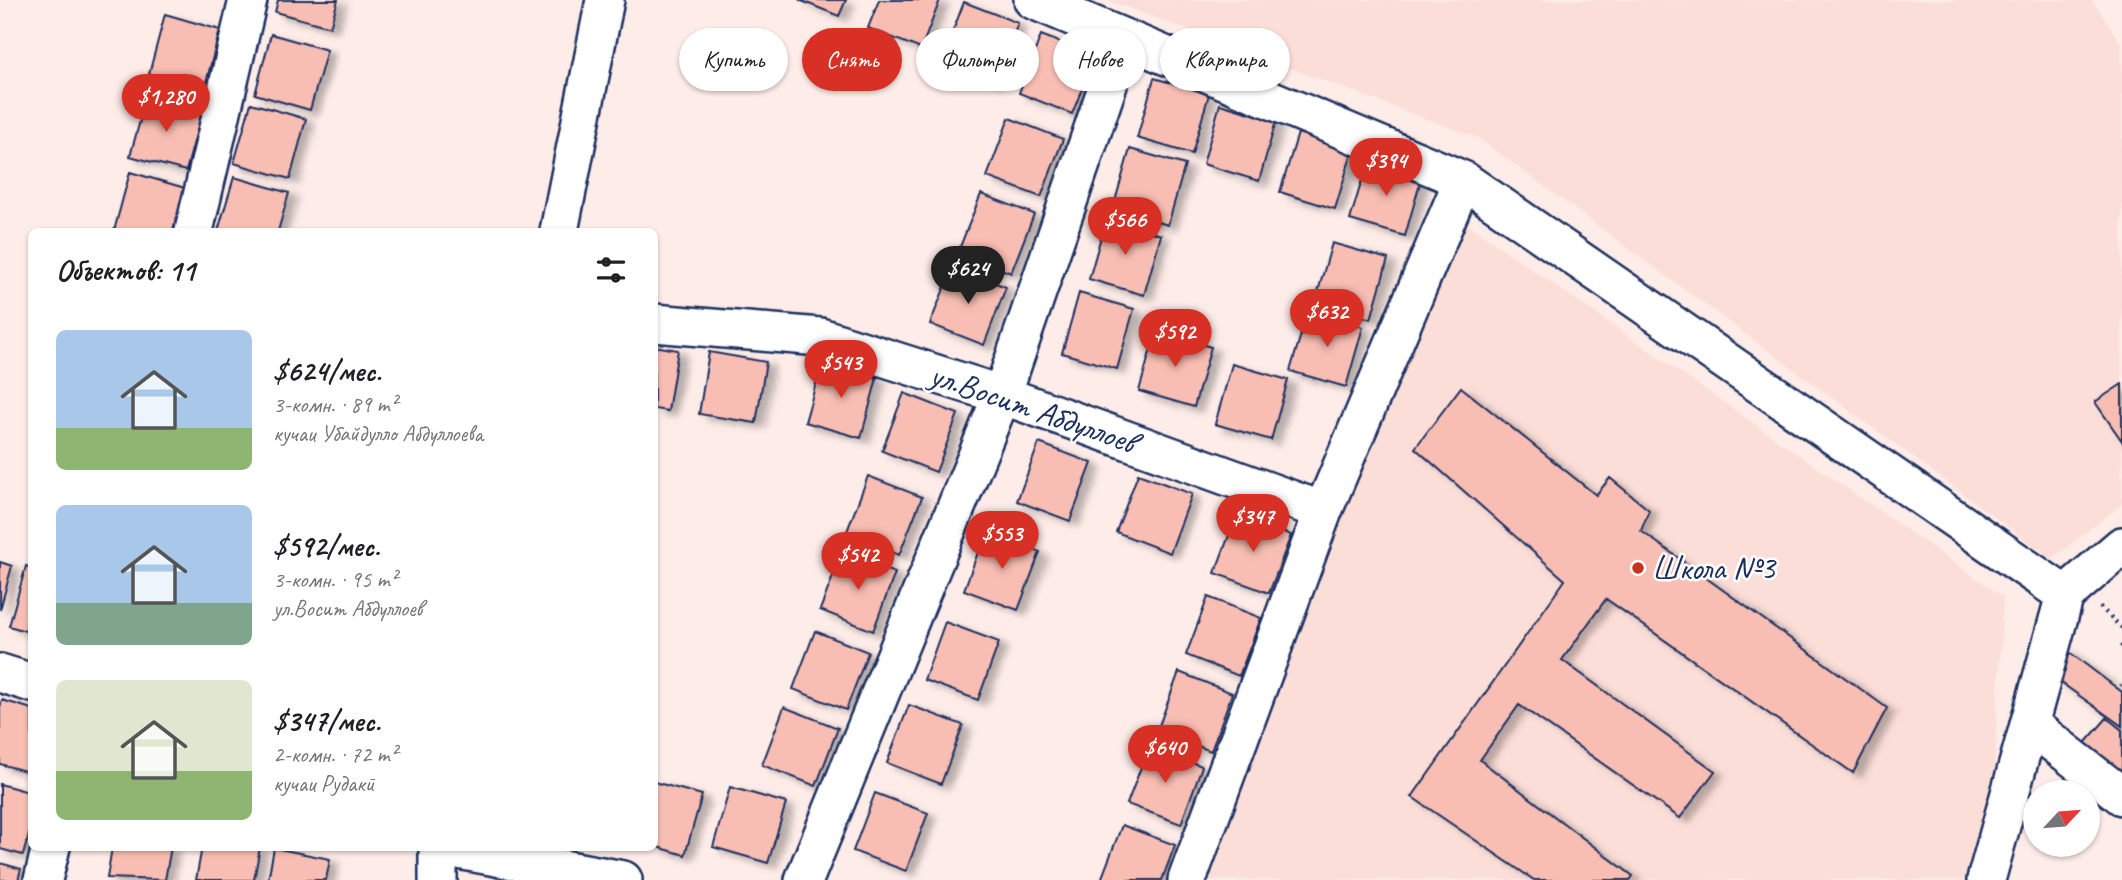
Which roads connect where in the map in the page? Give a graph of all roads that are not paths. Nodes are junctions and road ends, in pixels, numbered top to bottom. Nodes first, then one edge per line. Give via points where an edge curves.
1 (248, 0) edge
2 (605, 0) edge
3 (1033, 0) edge
4 (1100, 28) edge
5 (1146, 47) edge
6 (1120, 91) edge
7 (1463, 180) junction
8 (195, 228) edge
9 (560, 228) edge
10 (658, 323) edge
11 (1002, 395) junction
12 (1323, 511) junction
13 (2122, 546) edge
14 (2065, 595) junction
15 (0, 673) edge
16 (28, 682) edge
17 (2029, 723) junction
18 (2122, 796) edge
19 (50, 851) edge
20 (440, 851) edge
21 (462, 851) edge
22 (43, 880) edge
23 (438, 880) edge
24 (623, 880) edge
25 (804, 880) edge
26 (1187, 880) edge
27 (1986, 880) edge

1 - 8 street
2 - 9 street
3 - 4 street
5 - 7 street
6 - 11 street
7 - 12 street
7 - 14 street
10 - 11 street, ул.Восит Абдуллоев via 820,337
11 - 12 street, ул.Восит Абдуллоев
11 - 25 street
12 - 26 street
13 - 14 street
14 - 17 street
15 - 16 street
17 - 18 street
17 - 27 street
19 - 22 street
20 - 23 street
21 - 24 street

